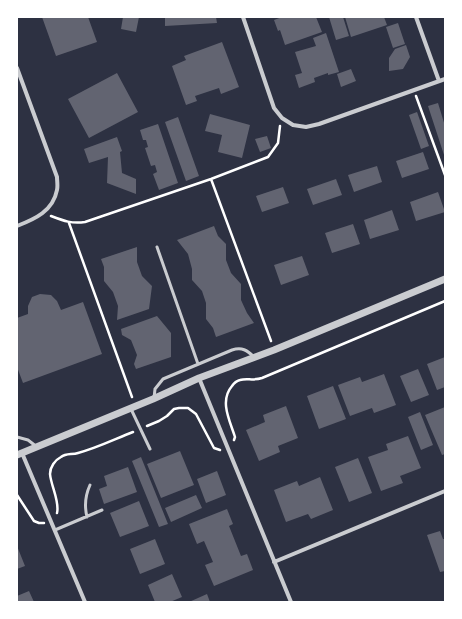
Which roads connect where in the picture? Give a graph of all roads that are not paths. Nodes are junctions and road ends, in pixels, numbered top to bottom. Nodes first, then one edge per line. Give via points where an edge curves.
1 (243, 17) edge
2 (416, 17) edge
3 (17, 68) edge
4 (445, 79) edge
5 (439, 81) junction
6 (17, 226) edge
7 (157, 246) dead end
8 (445, 279) edge
9 (254, 357) junction
10 (198, 364) junction
11 (199, 378) junction
12 (153, 400) junction
13 (133, 407) junction
14 (17, 437) edge
15 (36, 447) junction
16 (150, 449) dead end
17 (20, 454) edge
18 (90, 485) dead end
19 (445, 491) edge
20 (102, 510) dead end
21 (87, 517) junction
22 (55, 530) junction
23 (274, 562) junction
24 (84, 602) edge
25 (291, 602) edge

1 - 5 street via 274,108 293,126 306,127
2 - 5 street
3 - 6 street via 57,177 57,191 52,203 43,213
4 - 5 street
7 - 10 lane
8 - 9 street
9 - 10 lane via 244,349 235,349
9 - 11 street
10 - 12 lane via 163,379 155,389
11 - 12 street
11 - 23 street
12 - 13 street
13 - 15 street
13 - 16 lane
14 - 15 lane via 28,440
15 - 17 street
17 - 22 street
18 - 21 lane via 85,503
19 - 23 street
20 - 21 lane
21 - 22 lane
22 - 24 street
23 - 25 street

